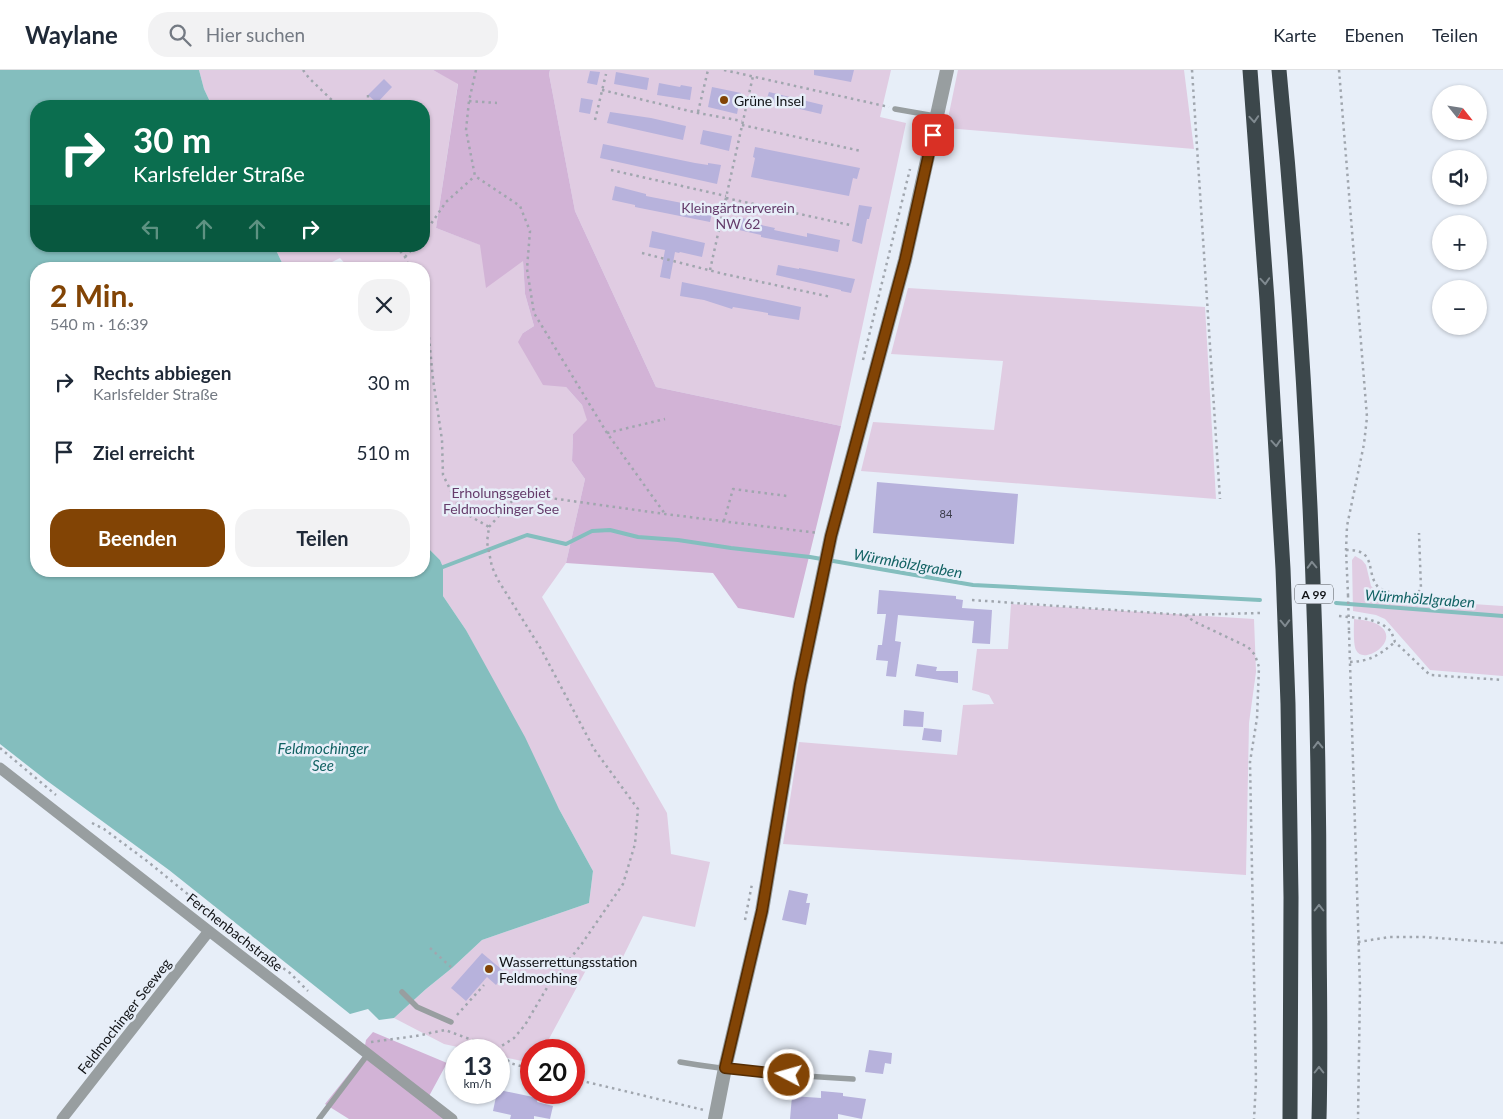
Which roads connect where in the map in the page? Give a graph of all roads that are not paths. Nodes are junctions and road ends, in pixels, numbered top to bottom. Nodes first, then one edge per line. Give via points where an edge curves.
1 (947, 70) edge
2 (1250, 70) edge
3 (1279, 70) edge
4 (895, 109) road end
5 (938, 117) junction
6 (0, 768) edge
7 (209, 932) junction
8 (402, 992) dead end
9 (451, 1022) road end
10 (363, 1050) junction
11 (680, 1062) dead end
12 (725, 1068) junction
13 (853, 1079) dead end
14 (712, 1114) edge
15 (62, 1119) edge
16 (319, 1119) edge
17 (452, 1119) edge
18 (1290, 1119) edge
19 (1319, 1119) edge

1 - 5 street
2 -> 18 highway, A 99 via 1284,588 1291,897
19 -> 3 highway, A 99 via 1319,812 1312,541
4 - 5 lane
5 - 12 street via 905,260 824,539 823,574 800,684 762,911
6 - 7 street, Ferchenbachstraße
7 - 10 street, Ferchenbachstraße
7 - 15 street, Feldmochinger Seeweg
8 - 9 lane via 417,1007
10 - 16 lane
10 - 17 street, Ferchenbachstraße
11 - 12 lane
12 - 13 lane
12 - 14 street

